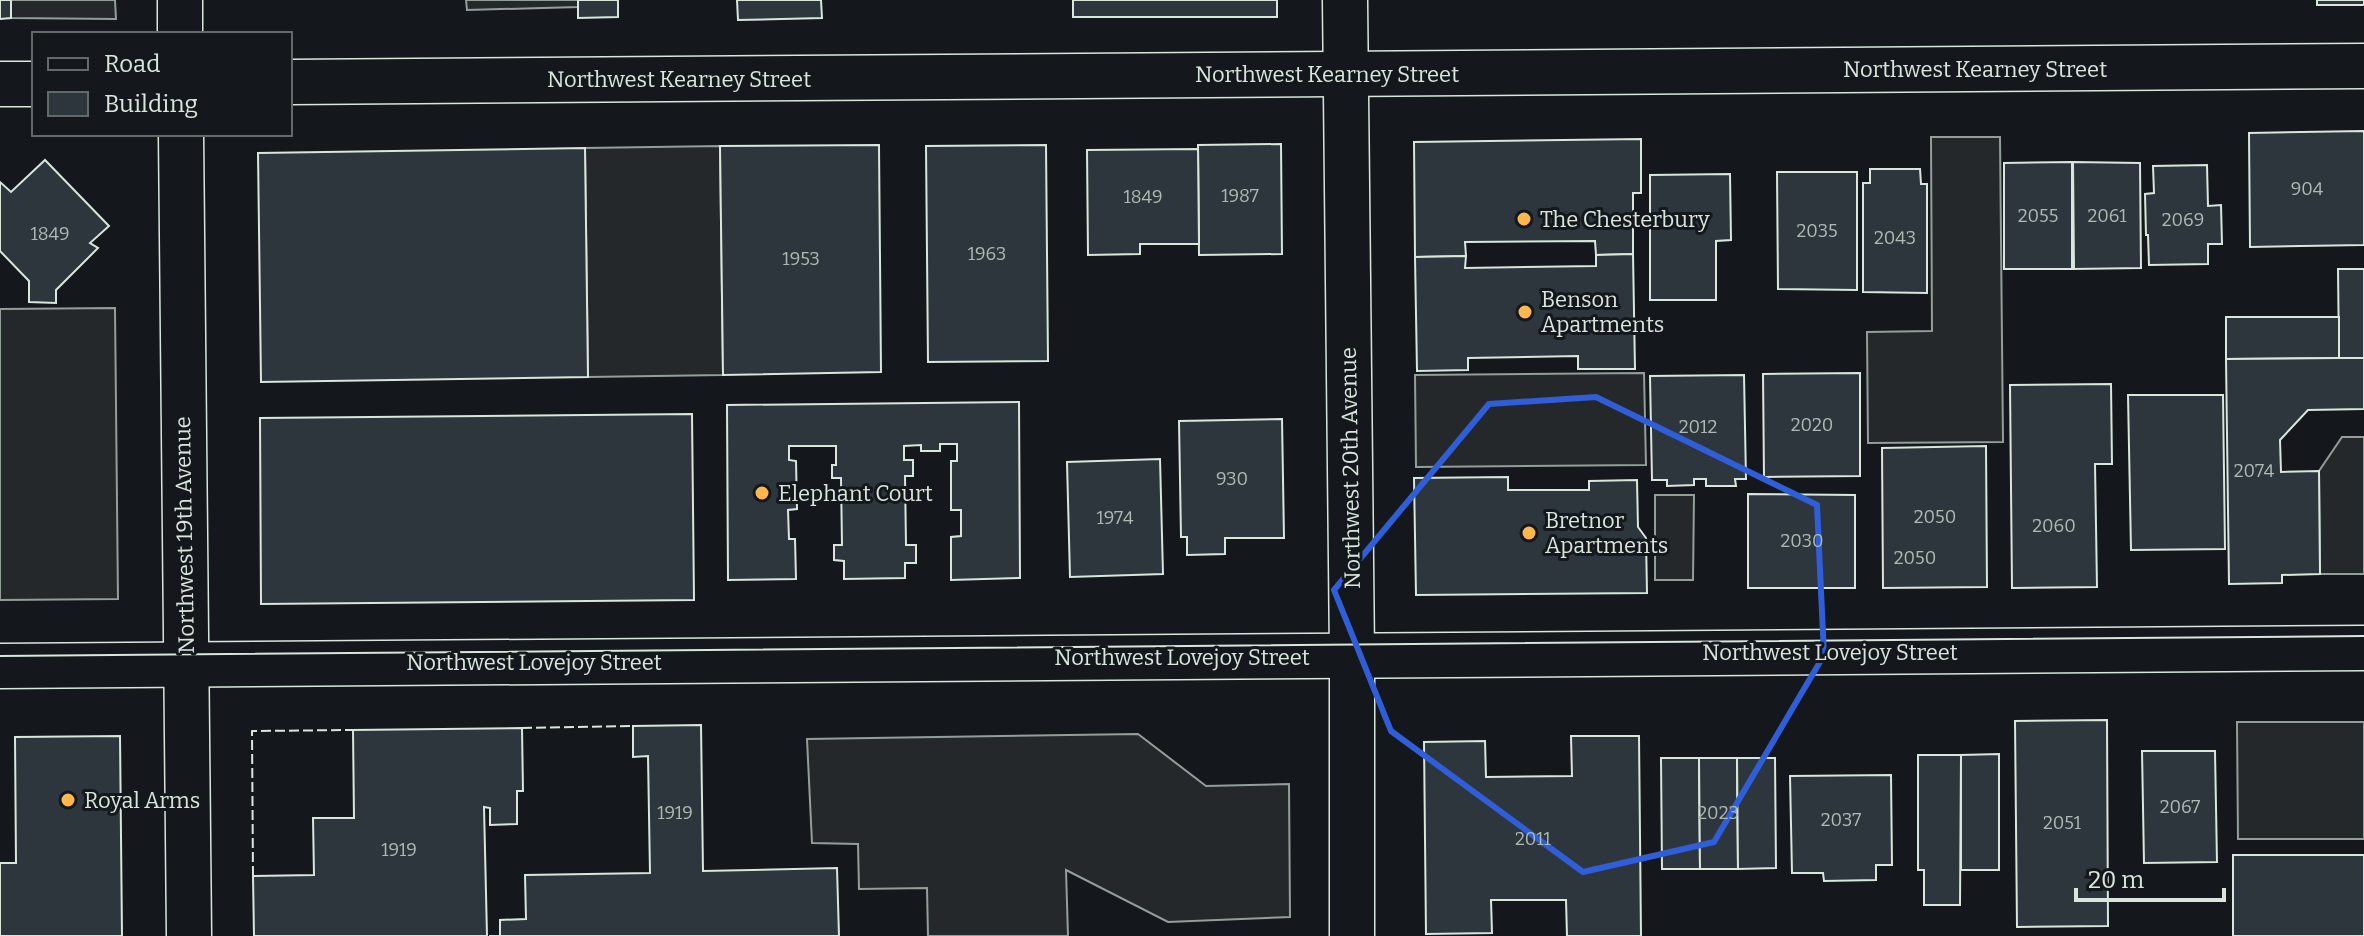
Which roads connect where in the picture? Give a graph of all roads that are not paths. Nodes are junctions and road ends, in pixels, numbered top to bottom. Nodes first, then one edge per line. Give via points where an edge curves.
1 (180, 0) edge
2 (1345, 0) edge
3 (180, 32) edge
4 (2364, 66) edge
5 (1345, 73) junction
6 (292, 82) edge
7 (0, 84) edge
8 (32, 84) edge
9 (181, 136) edge
10 (2364, 648) edge
11 (1352, 655) junction
12 (185, 665) junction
13 (0, 666) edge
14 (189, 936) edge
15 (1352, 936) edge

1 - 3 street
2 - 5 street, Northwest 20th Avenue
4 - 5 street, Northwest Kearney Street
5 - 6 street, Northwest Kearney Street
5 - 11 street, Northwest 20th Avenue
7 - 8 street
9 - 12 street, Northwest 19th Avenue
10 - 11 street, Northwest Lovejoy Street
11 - 12 street, Northwest Lovejoy Street
11 - 15 street, Northwest 20th Avenue
12 - 13 street, Northwest Lovejoy Street
12 - 14 street, Northwest 19th Avenue

